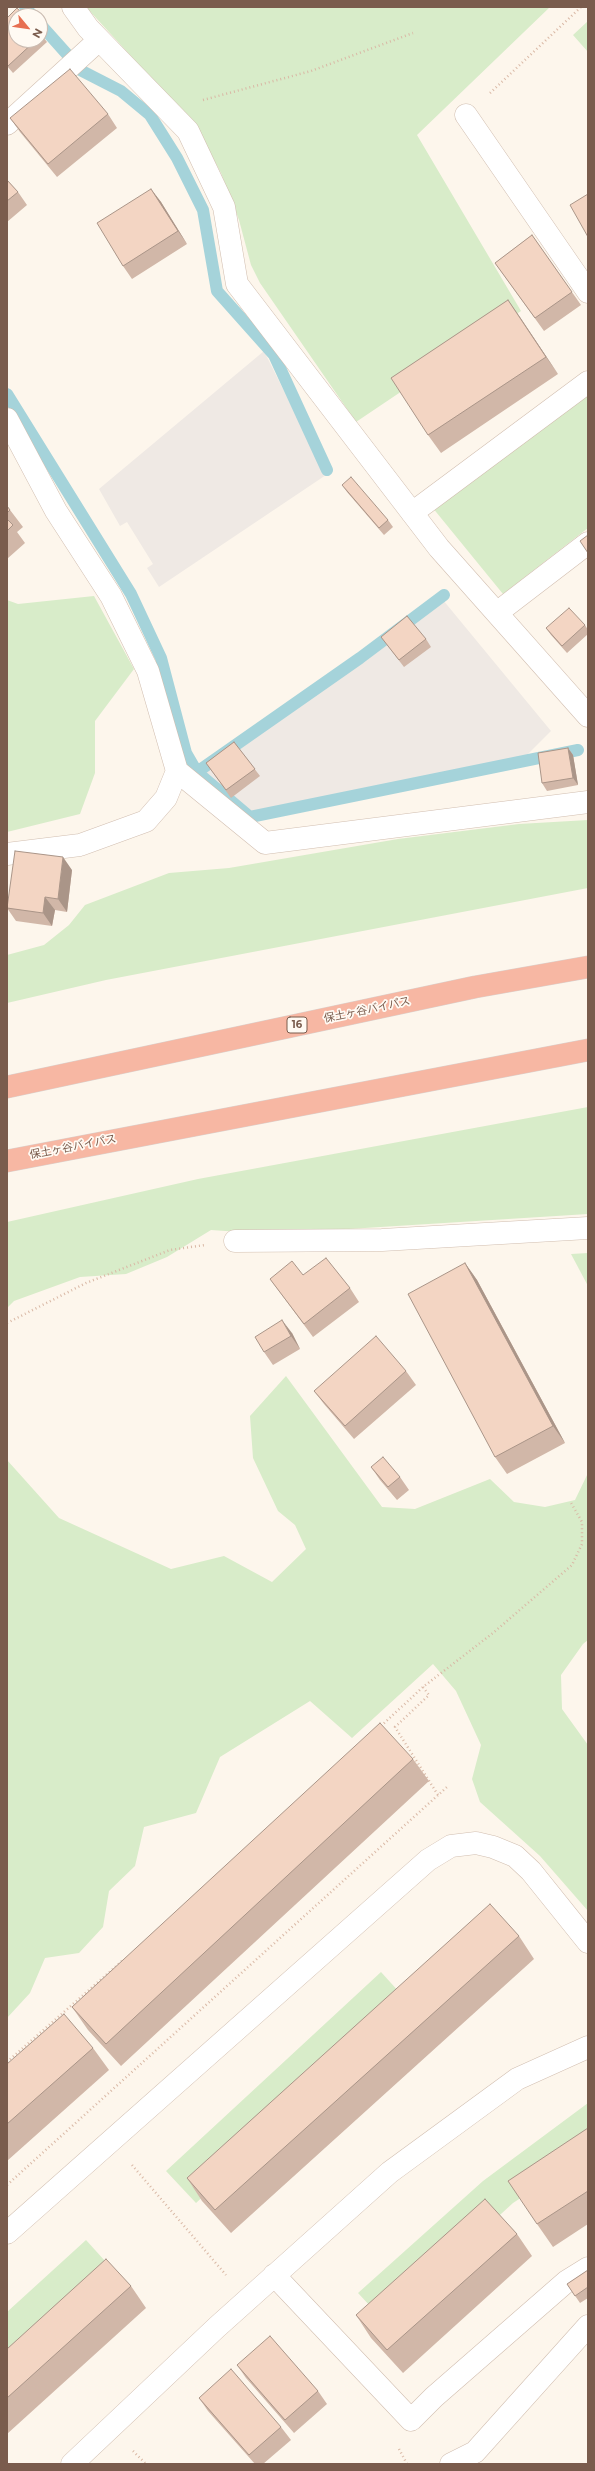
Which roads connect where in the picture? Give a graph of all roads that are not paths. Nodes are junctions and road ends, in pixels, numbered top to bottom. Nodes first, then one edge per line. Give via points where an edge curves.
1 (73, 7) edge
2 (99, 40) junction
3 (466, 116) road end
4 (7, 124) edge
5 (588, 292) edge
6 (588, 382) edge
7 (7, 419) edge
8 (412, 513) junction
9 (588, 543) edge
10 (498, 612) junction
11 (588, 716) edge
12 (177, 771) junction
13 (588, 802) edge
14 (7, 854) edge
15 (588, 967) edge
16 (588, 1050) edge
17 (7, 1087) edge
18 (7, 1161) edge
19 (588, 1228) edge
20 (235, 1241) road end
21 (588, 1942) edge
22 (588, 2047) edge
23 (7, 2233) edge
24 (588, 2268) edge
25 (274, 2275) junction
26 (588, 2326) edge
27 (72, 2464) edge
28 (451, 2464) edge

1 - 2 street
2 - 4 street
2 - 8 street via 188,130 224,207 237,284
3 - 5 street
6 - 8 street
7 - 12 street via 56,511 111,596 148,671
8 - 10 street via 439,548
9 - 10 street
10 - 11 street
12 - 13 street via 265,843
12 - 14 street via 166,798 146,821 80,845
15 - 17 highway, 保土ヶ谷バイパス / 16 via 475,987
16 - 18 highway, 保土ヶ谷バイパス
19 - 20 street via 382,1240
21 - 23 street via 531,1871 515,1856 493,1846 476,1843 451,1846 428,1860
22 - 25 street via 517,2079 402,2162
24 - 25 street via 567,2281 411,2420
25 - 27 street
26 - 28 street via 475,2452

